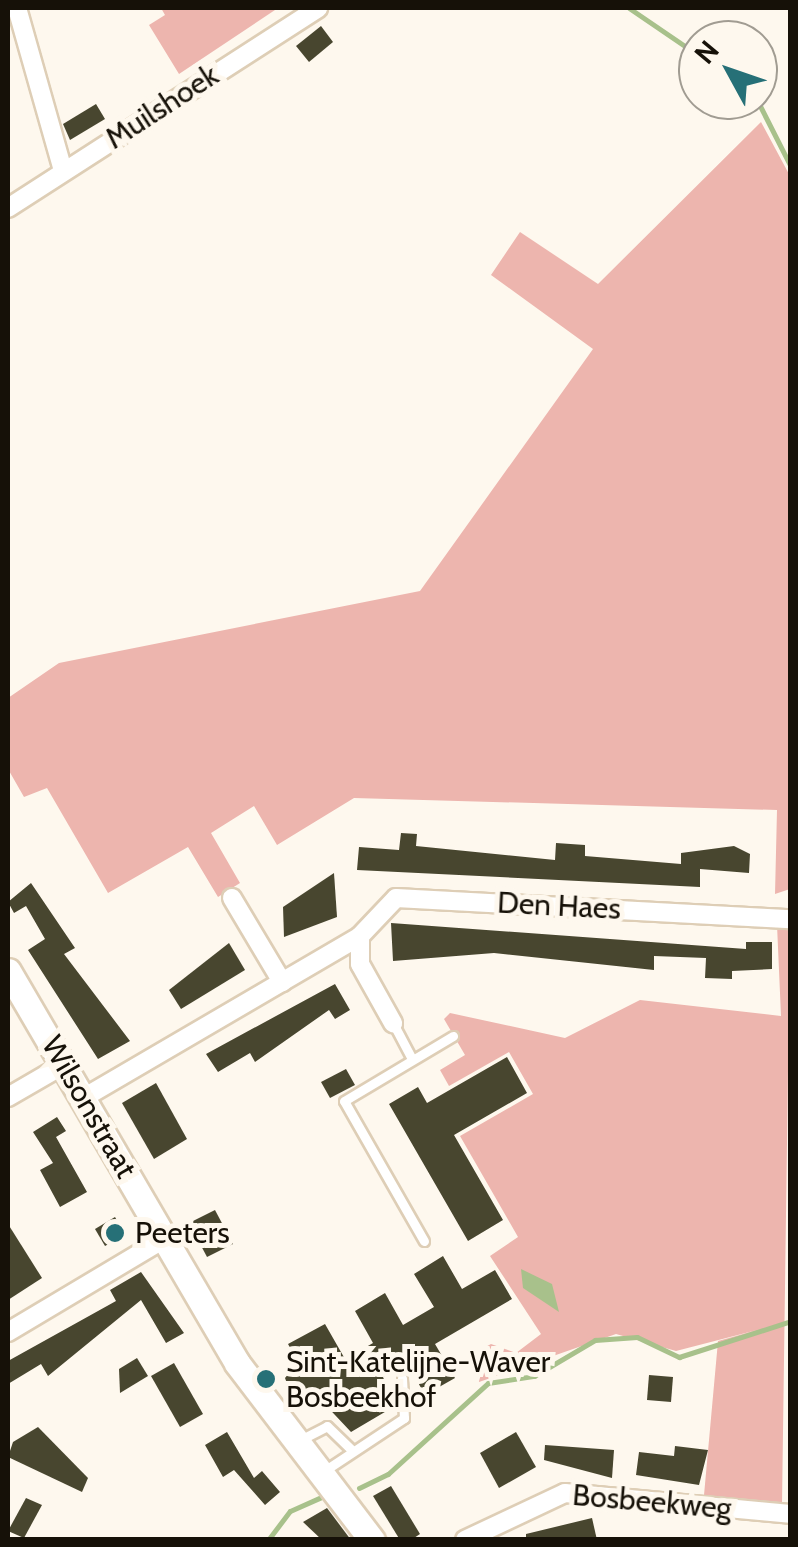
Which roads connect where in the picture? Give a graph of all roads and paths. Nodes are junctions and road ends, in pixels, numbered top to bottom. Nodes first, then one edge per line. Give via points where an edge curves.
1 (17, 8) edge
2 (318, 8) edge
3 (62, 171) junction
4 (8, 208) edge
5 (232, 898) dead end
6 (784, 918) edge
7 (360, 936) junction
8 (8, 972) edge
9 (282, 982) junction
10 (393, 1023) joint
11 (453, 1036) dead end
12 (412, 1059) junction
13 (65, 1064) junction
14 (8, 1097) edge
15 (84, 1097) junction
16 (164, 1239) junction
17 (424, 1240) dead end
18 (8, 1332) edge
19 (402, 1378) dead end
20 (300, 1440) junction
21 (351, 1449) junction
22 (324, 1471) junction
23 (790, 1514) edge
24 (372, 1540) edge
25 (465, 1540) edge

1 - 3 street
2 - 3 street, Muilshoek
3 - 4 street, Muilshoek
5 - 9 street
6 - 7 street, Den Haes via 396,898
7 - 9 street, Den Haes
7 - 10 street via 360,964
8 - 13 street, Wilsonstraat
9 - 15 street, Den Haes
10 - 12 lane
11 - 12 lane
12 - 17 lane via 344,1101
13 - 14 street
13 - 15 street, Wilsonstraat
15 - 16 street, Wilsonstraat
16 - 18 street
16 - 20 street, Wilsonstraat via 237,1363
19 - 21 lane via 404,1418
20 - 21 lane via 327,1426
20 - 22 street, Wilsonstraat
21 - 22 lane
22 - 24 street, Wilsonstraat
23 - 25 street, Bosbeekweg via 564,1493

